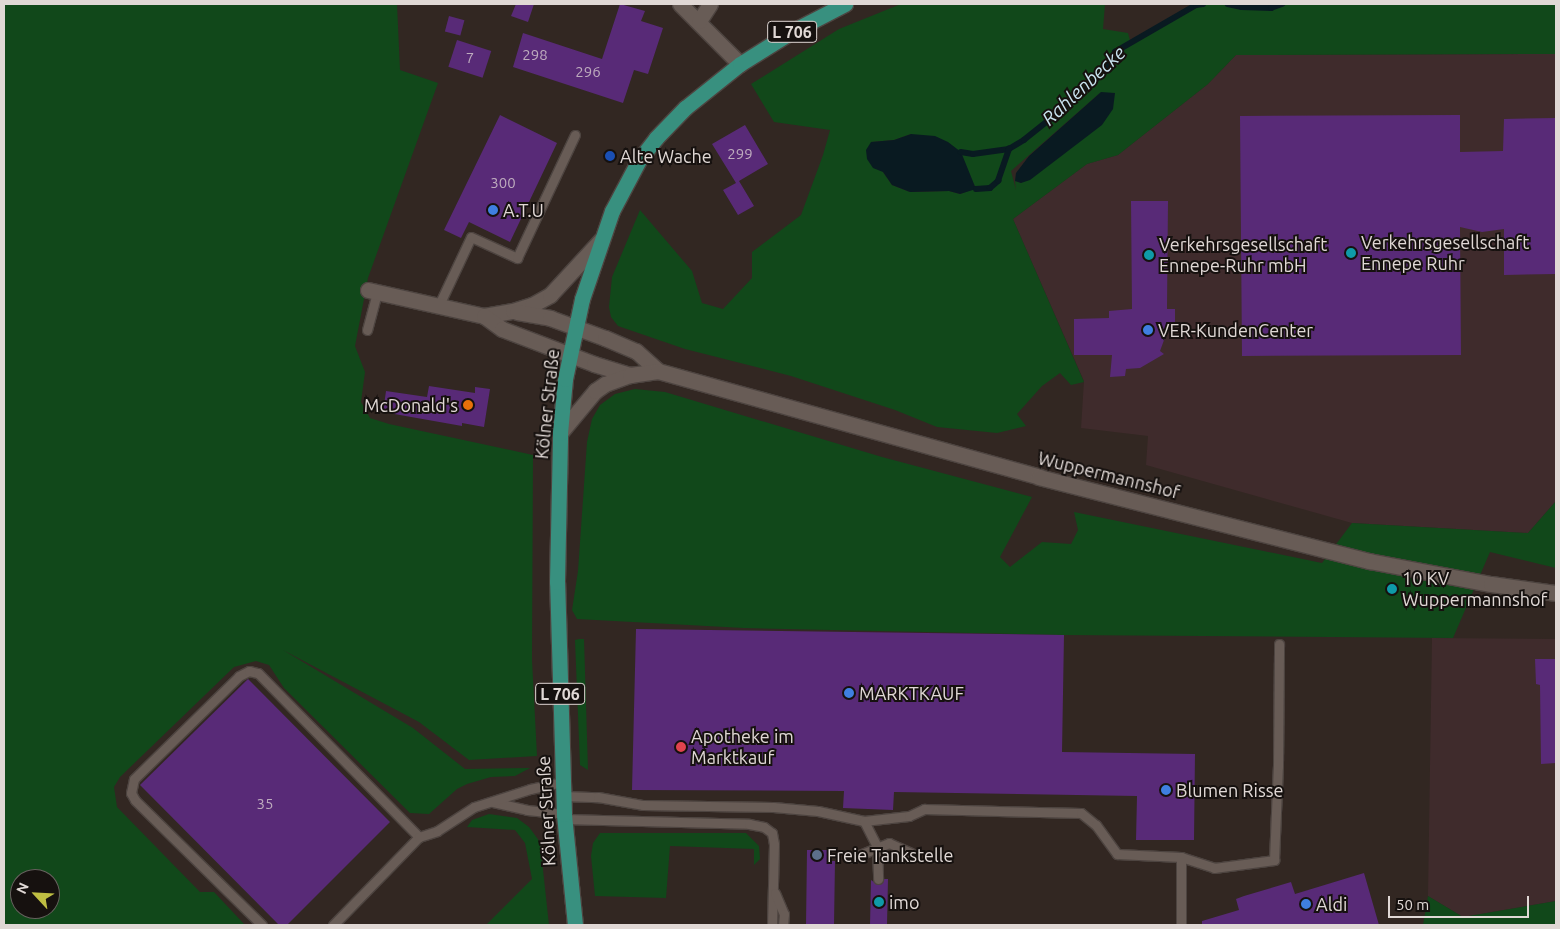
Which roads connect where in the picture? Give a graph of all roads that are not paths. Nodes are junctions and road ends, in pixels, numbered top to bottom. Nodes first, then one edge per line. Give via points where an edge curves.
1 (680, 4) edge
2 (710, 4) edge
3 (845, 4) edge
4 (700, 21) junction
5 (740, 64) junction
6 (575, 135) dead end
7 (601, 240) junction
8 (373, 291) joint
9 (438, 307) junction
10 (513, 311) junction
11 (484, 316) junction
12 (574, 327) junction
13 (367, 330) dead end
14 (569, 355) junction
15 (658, 371) junction
16 (630, 375) junction
17 (560, 433) junction
18 (1556, 593) edge
19 (1279, 644) dead end
20 (563, 789) junction
21 (493, 802) junction
22 (564, 817) junction
23 (864, 821) junction
24 (419, 837) junction
25 (877, 846) junction
26 (911, 853) dead end
27 (1180, 857) junction
28 (852, 858) dead end
29 (878, 880) dead end
30 (774, 890) junction
31 (262, 925) edge
32 (332, 925) edge
33 (575, 925) edge
34 (772, 925) edge
35 (783, 925) edge
36 (1181, 925) edge

1 - 4 street
2 - 4 street
3 - 5 main road, Kölner Straße / L 706
4 - 5 street
5 - 7 main road, Kölner Straße / L 706 via 704,91 656,138 623,189
6 - 9 lane via 517,258 471,237
7 - 10 street, Wuppermannshof via 550,295
7 - 12 main road, Kölner Straße / L 706
8 - 9 street, Wuppermannshof
8 - 13 lane
9 - 11 street, Wuppermannshof
10 - 11 street, Wuppermannshof
10 - 12 street, Wuppermannshof via 550,318
11 - 14 street, Wuppermannshof via 502,329
12 - 14 main road, Kölner Straße / L 706
12 - 15 street, Wuppermannshof via 636,351
14 - 16 street, Wuppermannshof
14 - 17 main road, Kölner Straße / L 706
15 - 16 street, Wuppermannshof
15 - 18 street, Wuppermannshof via 1039,477 1369,561
16 - 17 street, Wuppermannshof via 595,391
17 - 20 main road, Kölner Straße / L 706 via 557,628
19 - 27 lane via 1274,860 1214,868
20 - 21 lane via 530,789
20 - 22 main road, Kölner Straße / L 706
20 - 23 lane via 643,805 773,807 818,811
21 - 22 lane
21 - 24 lane via 474,807 437,831
22 - 30 lane via 764,827 772,833 774,844
22 - 33 main road, Kölner Straße / L 706
23 - 25 lane
23 - 27 lane via 908,816 924,809 1081,813 1096,825 1117,854
24 - 31 lane via 258,673 248,671 239,676 134,779 131,793
24 - 32 lane
25 - 26 lane via 889,843
25 - 28 lane
25 - 29 lane
27 - 36 lane
30 - 34 lane
30 - 35 lane via 784,914

